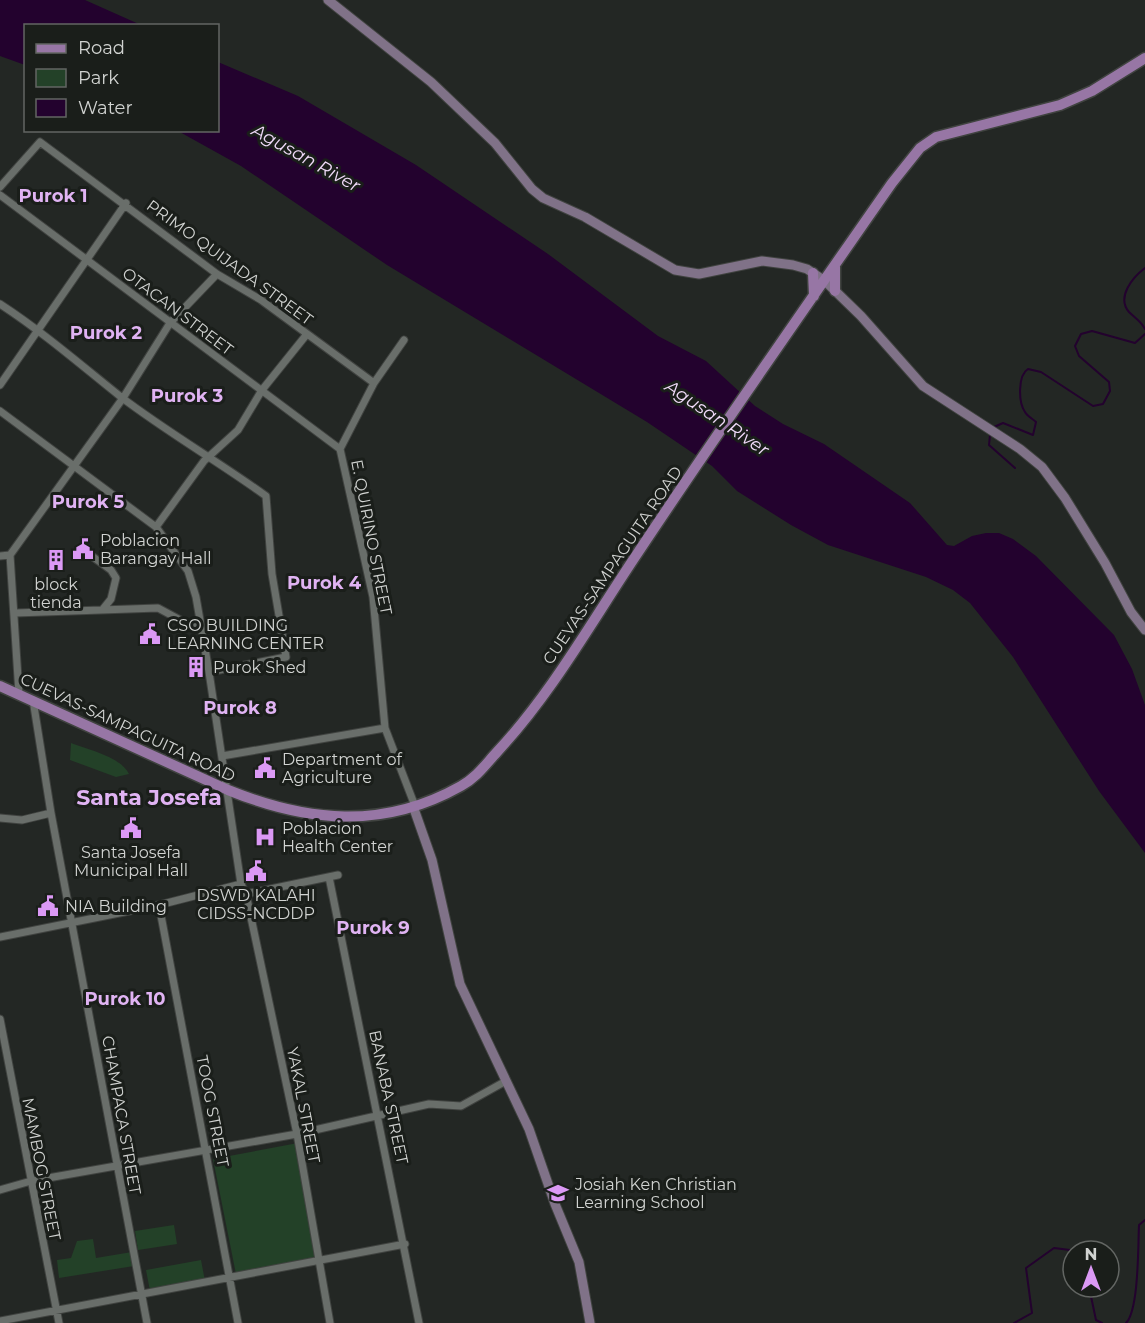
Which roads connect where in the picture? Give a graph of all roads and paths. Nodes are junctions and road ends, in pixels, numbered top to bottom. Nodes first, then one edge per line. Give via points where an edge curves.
1 (328, 0) edge
2 (1145, 58) edge
3 (1, 184) edge
4 (0, 195) edge
5 (126, 203) junction
6 (89, 260) junction
7 (834, 267) junction
8 (814, 273) junction
9 (217, 274) junction
10 (825, 281) junction
11 (834, 291) junction
12 (815, 295) junction
13 (0, 304) edge
14 (170, 323) junction
15 (39, 330) junction
16 (307, 334) junction
17 (404, 340) dead end
18 (374, 383) junction
19 (0, 385) edge
20 (262, 390) junction
21 (123, 398) junction
22 (0, 411) edge
23 (340, 449) junction
24 (210, 455) junction
25 (74, 465) junction
26 (156, 527) junction
27 (89, 554) dead end
28 (10, 555) junction
29 (0, 556) edge
30 (100, 611) junction
31 (15, 613) junction
32 (201, 625) junction
33 (1145, 630) edge
34 (209, 672) junction
35 (0, 686) edge
36 (19, 694) junction
37 (33, 700) junction
38 (385, 728) junction
39 (222, 756) junction
40 (228, 790) junction
41 (414, 806) junction
42 (51, 813) junction
43 (0, 818) edge
44 (338, 875) dead end
45 (329, 877) junction
46 (241, 885) junction
47 (246, 894) junction
48 (159, 905) junction
49 (74, 922) junction
50 (0, 936) edge
51 (0, 1019) edge
52 (506, 1081) junction
53 (379, 1115) junction
54 (297, 1134) junction
55 (207, 1150) junction
56 (117, 1166) junction
57 (31, 1181) junction
58 (0, 1190) edge
59 (405, 1244) junction
60 (319, 1260) junction
61 (229, 1278) junction
62 (142, 1294) junction
63 (56, 1311) junction
64 (0, 1322) edge
65 (59, 1323) edge
66 (147, 1323) edge
67 (238, 1323) edge
68 (330, 1323) edge
69 (419, 1323) edge
70 (590, 1323) edge

1 - 8 street via 431,82 495,143 543,198 686,273 712,272 762,261 793,265
2 - 7 main road, CUEVAS-SAMPAGUITA ROAD via 1092,91 1060,105 945,134 924,144
3 - 5 street, PRIMO QUIJADA STREET via 40,142
4 - 6 street, OTACAN STREET
5 - 6 street
5 - 9 street, PRIMO QUIJADA STREET
6 - 14 street, OTACAN STREET
6 - 15 street
7 - 8 main road
7 - 10 main road, CUEVAS-SAMPAGUITA ROAD
7 - 11 main road
8 - 10 street
8 - 12 main road
9 - 14 street
9 - 16 street, PRIMO QUIJADA STREET
10 - 11 street
10 - 12 main road, CUEVAS-SAMPAGUITA ROAD
11 - 12 main road
11 - 33 street via 923,386 1042,467 1071,507
12 - 41 main road, CUEVAS-SAMPAGUITA ROAD via 518,728 472,779
13 - 15 street
14 - 20 street, OTACAN STREET
14 - 21 street
15 - 19 street
15 - 21 street
16 - 18 street, PRIMO QUIJADA STREET
16 - 20 street
17 - 18 street, E. QUIRINO STREET
18 - 23 street, E. QUIRINO STREET
20 - 23 street, OTACAN STREET
20 - 24 street via 238,430
21 - 24 street
21 - 25 street
22 - 25 street
23 - 38 street, E. QUIRINO STREET via 373,597
24 - 26 street
24 - 34 street via 266,496 272,573 286,657
25 - 26 street
25 - 28 street
26 - 32 street via 188,571
27 - 30 street via 116,578 111,599
28 - 29 street
28 - 31 street
30 - 31 street
30 - 32 street via 158,608 184,622
31 - 36 street
32 - 34 street
34 - 39 street
35 - 36 main road, CUEVAS-SAMPAGUITA ROAD
36 - 37 main road, CUEVAS-SAMPAGUITA ROAD
37 - 40 main road, CUEVAS-SAMPAGUITA ROAD
37 - 42 street, CHAMPACA STREET
38 - 39 street
38 - 41 street, E. QUIRINO STREET
39 - 40 street
40 - 41 main road, CUEVAS-SAMPAGUITA ROAD via 276,808 324,817 367,816
40 - 46 street
41 - 52 street via 432,860 460,984
42 - 43 street via 22,820
42 - 49 street, CHAMPACA STREET
44 - 45 street
45 - 47 street
45 - 53 street, BANABA STREET
46 - 47 street, YAKAL STREET
46 - 48 street
47 - 54 street, YAKAL STREET
48 - 49 street
48 - 55 street, TOOG STREET
49 - 50 street
49 - 56 street, CHAMPACA STREET
51 - 57 street, MAMBOG STREET
52 - 53 street via 461,1106 429,1104
52 - 70 street via 529,1129 579,1262
53 - 54 street
53 - 59 street, BANABA STREET
54 - 55 street
54 - 60 street, YAKAL STREET
55 - 56 street
55 - 61 street, TOOG STREET
56 - 57 street
56 - 62 street, CHAMPACA STREET
57 - 58 street
57 - 63 street, MAMBOG STREET
59 - 60 street
59 - 69 street, BANABA STREET
60 - 61 street
60 - 68 street, YAKAL STREET
61 - 62 street
61 - 67 street, TOOG STREET
62 - 63 street
62 - 66 street, CHAMPACA STREET
63 - 64 street
63 - 65 street, MAMBOG STREET

